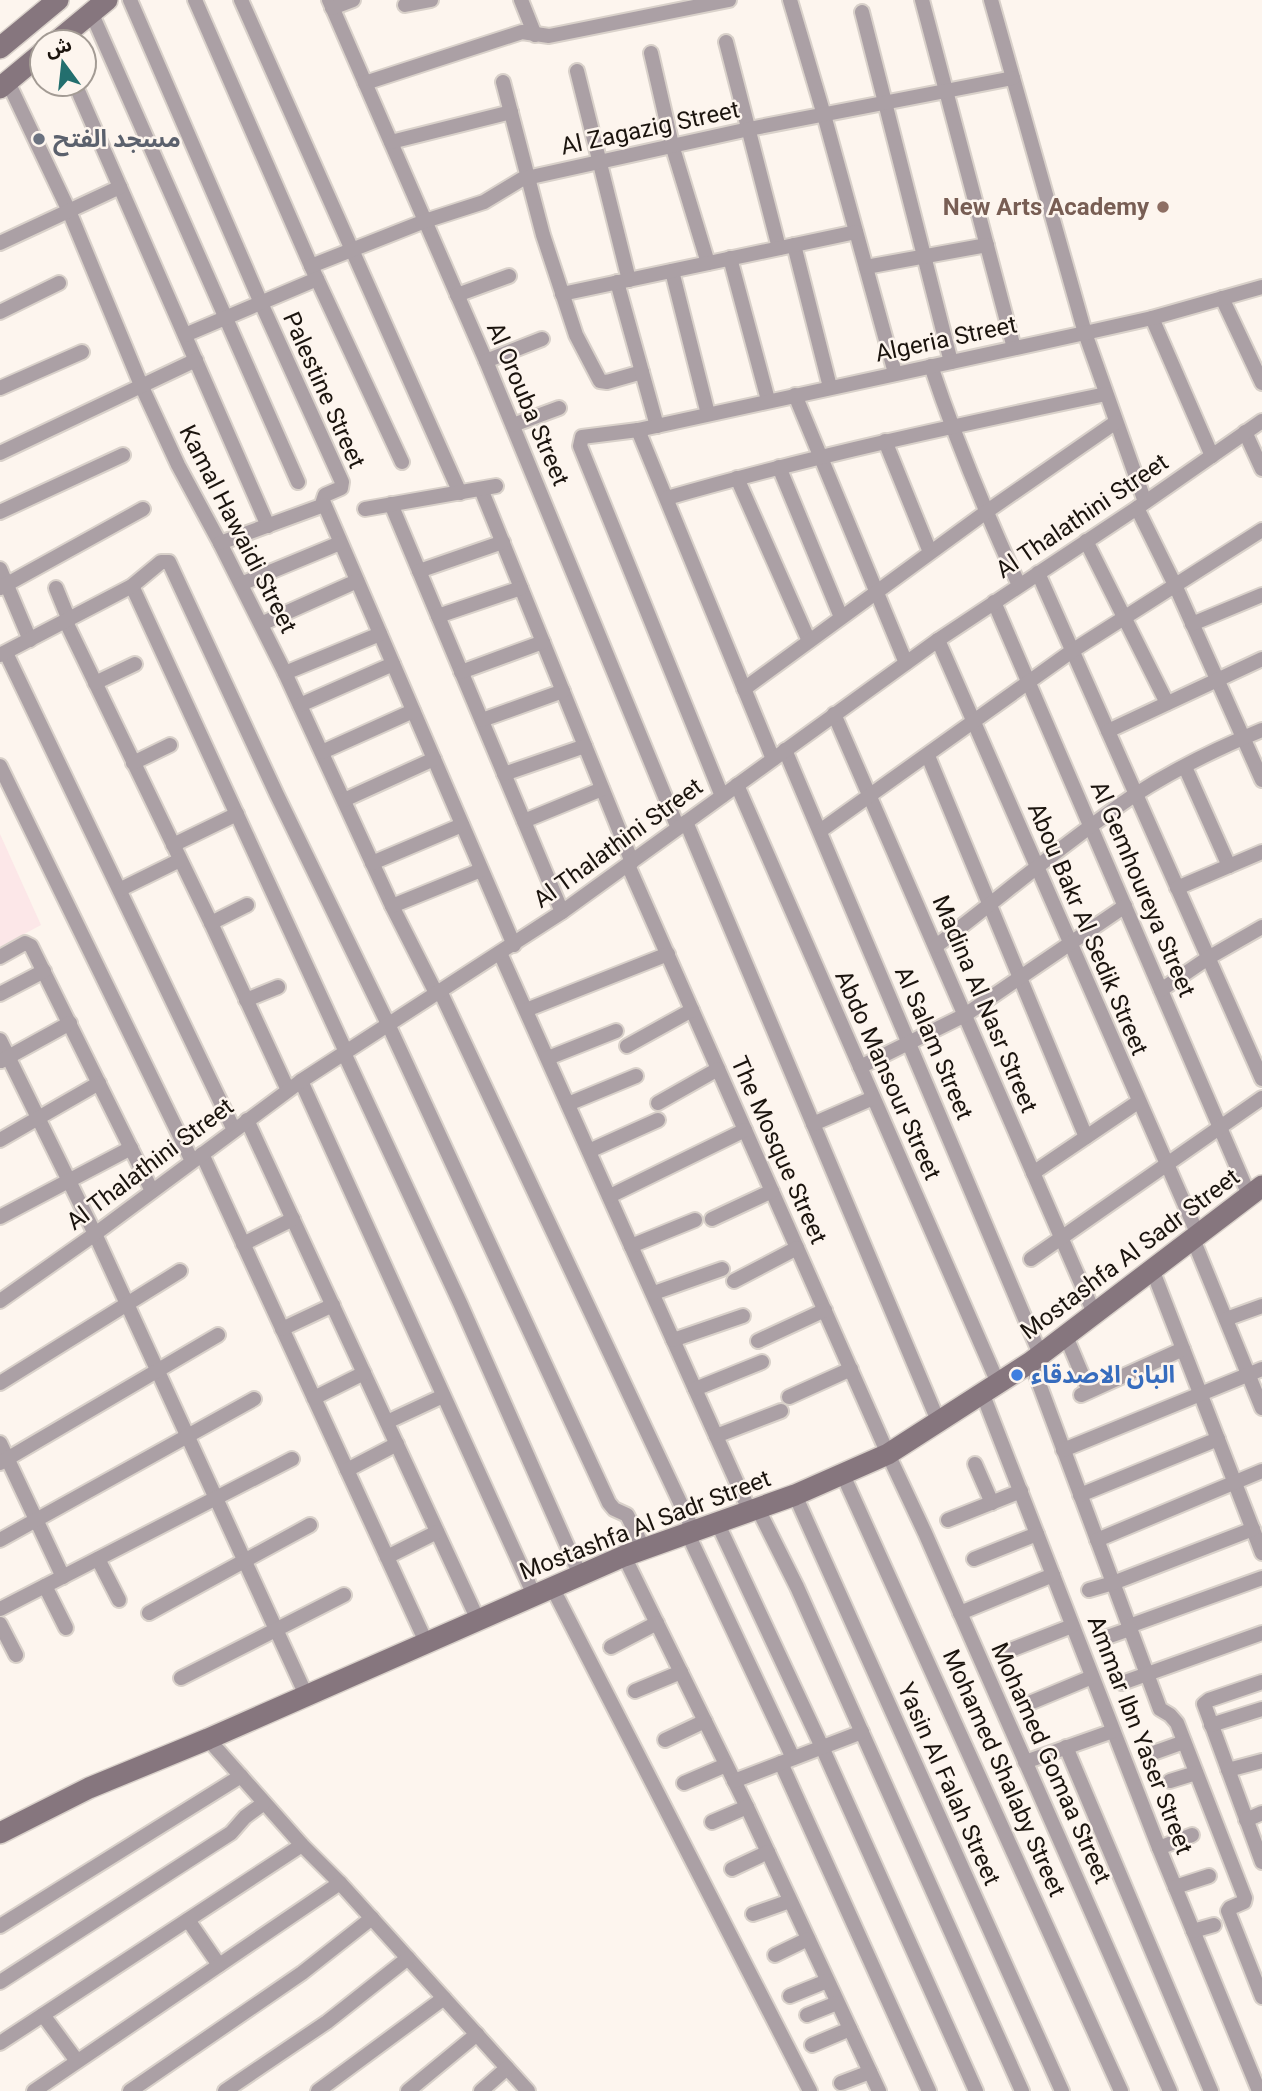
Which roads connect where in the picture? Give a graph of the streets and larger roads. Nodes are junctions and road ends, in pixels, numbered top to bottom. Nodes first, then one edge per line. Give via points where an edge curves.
1 (58, 0) edge
2 (130, 0) edge
3 (195, 0) edge
4 (241, 0) edge
5 (353, 0) edge
6 (431, 0) edge
7 (521, 0) edge
8 (729, 0) edge
9 (790, 0) edge
10 (922, 0) edge
11 (991, 0) edge
12 (330, 4) edge
13 (405, 5) dead end
14 (99, 6) edge
15 (862, 12) dead end
16 (73, 28) edge
17 (535, 35) junction
18 (726, 42) dead end
19 (0, 48) edge
20 (651, 53) dead end
21 (28, 65) edge
22 (577, 71) dead end
23 (1013, 78) junction
24 (503, 82) dead end
25 (365, 83) junction
26 (4, 85) edge
27 (946, 91) junction
28 (81, 98) edge
29 (884, 103) junction
30 (511, 112) junction
31 (824, 115) junction
32 (749, 129) junction
33 (391, 142) junction
34 (672, 145) junction
35 (599, 162) junction
36 (529, 178) junction
37 (120, 187) junction
38 (69, 211) junction
39 (425, 221) junction
40 (856, 232) junction
41 (0, 243) edge
42 (987, 245) junction
43 (787, 246) junction
44 (353, 250) junction
45 (924, 257) junction
46 (730, 258) junction
47 (708, 263) junction
48 (866, 267) junction
49 (672, 271) junction
50 (314, 273) junction
51 (509, 276) dead end
52 (623, 281) junction
53 (59, 284) dead end
54 (1262, 287) edge
55 (562, 294) junction
56 (457, 295) junction
57 (1222, 298) junction
58 (261, 303) junction
59 (0, 312) edge
60 (226, 318) junction
61 (1152, 318) junction
62 (1085, 333) junction
63 (185, 335) junction
64 (542, 339) dead end
65 (1014, 348) junction
66 (82, 352) dead end
67 (196, 360) junction
68 (486, 361) junction
69 (951, 362) junction
70 (931, 366) junction
71 (642, 372) junction
72 (895, 373) junction
73 (1262, 383) edge
74 (141, 385) junction
75 (830, 387) junction
76 (0, 388) edge
77 (1106, 394) junction
78 (795, 395) junction
79 (768, 401) junction
80 (559, 408) dead end
81 (708, 414) junction
82 (1262, 421) edge
83 (1116, 422) junction
84 (513, 425) junction
85 (657, 426) junction
86 (951, 426) junction
87 (638, 430) junction
88 (1245, 432) junction
89 (886, 441) junction
90 (0, 453) edge
91 (123, 455) dead end
92 (820, 456) junction
93 (1212, 456) junction
94 (402, 462) dead end
95 (779, 467) junction
96 (1262, 469) edge
97 (737, 478) junction
98 (298, 482) dead end
99 (496, 486) dead end
100 (481, 489) junction
101 (460, 492) junction
102 (667, 498) junction
103 (391, 504) junction
104 (324, 505) junction
105 (1141, 505) junction
106 (143, 509) dead end
107 (365, 509) dead end
108 (0, 512) edge
109 (986, 512) junction
110 (268, 526) junction
111 (1262, 530) edge
112 (1086, 541) junction
113 (503, 542) junction
114 (220, 543) junction
115 (341, 543) junction
116 (930, 552) junction
117 (0, 569) edge
118 (419, 571) junction
119 (1038, 573) junction
120 (357, 581) junction
121 (241, 584) junction
122 (1019, 585) junction
123 (1174, 585) junction
124 (3, 586) edge
125 (132, 586) junction
126 (56, 588) dead end
127 (521, 588) junction
128 (876, 592) junction
129 (1262, 595) edge
130 (994, 602) junction
131 (438, 616) junction
132 (1124, 616) junction
133 (841, 617) junction
134 (67, 621) junction
135 (261, 624) junction
136 (1192, 624) junction
137 (380, 634) junction
138 (30, 640) junction
139 (938, 640) junction
140 (809, 641) junction
141 (543, 642) junction
142 (1072, 651) junction
143 (3, 654) edge
144 (1262, 659) edge
145 (906, 663) junction
146 (135, 664) dead end
147 (393, 664) junction
148 (461, 672) junction
149 (285, 673) junction
150 (1217, 680) junction
151 (1028, 682) junction
152 (95, 683) junction
153 (744, 689) junction
154 (563, 691) junction
155 (1167, 703) junction
156 (300, 705) junction
157 (413, 712) junction
158 (834, 714) junction
159 (482, 720) junction
160 (974, 722) junction
161 (1262, 730) edge
162 (1108, 731) junction
163 (1242, 738) junction
164 (170, 745) dead end
165 (585, 746) junction
166 (322, 752) junction
167 (779, 754) junction
168 (928, 756) junction
169 (434, 759) junction
170 (134, 763) junction
171 (0, 766) edge
172 (1185, 766) junction
173 (504, 774) junction
174 (1262, 780) edge
175 (737, 785) junction
176 (602, 789) junction
177 (1136, 794) junction
178 (722, 796) junction
179 (870, 797) junction
180 (344, 800) junction
181 (237, 814) junction
182 (524, 821) junction
183 (462, 825) junction
184 (682, 825) junction
185 (1091, 826) junction
186 (820, 831) junction
187 (173, 845) junction
188 (1262, 852) edge
189 (180, 860) junction
190 (372, 863) junction
191 (630, 863) junction
192 (1229, 866) junction
193 (1037, 868) junction
194 (481, 870) junction
195 (1177, 888) junction
196 (121, 889) junction
197 (247, 905) dead end
198 (990, 905) junction
199 (392, 906) junction
200 (1125, 906) junction
201 (562, 912) junction
202 (211, 923) junction
203 (1260, 932) edge
204 (1070, 944) junction
205 (514, 945) junction
206 (936, 946) junction
207 (500, 953) junction
208 (668, 954) junction
209 (0, 957) edge
210 (1208, 958) junction
211 (44, 971) junction
212 (1020, 979) junction
213 (278, 986) dead end
214 (1161, 990) junction
215 (438, 992) junction
216 (0, 994) edge
217 (246, 1000) junction
218 (526, 1010) junction
219 (692, 1010) junction
220 (965, 1015) junction
221 (69, 1023) junction
222 (388, 1024) junction
223 (616, 1031) dead end
224 (0, 1040) edge
225 (909, 1045) junction
226 (627, 1046) dead end
227 (345, 1053) junction
228 (548, 1058) junction
229 (4, 1060) edge
230 (860, 1067) junction
231 (718, 1069) junction
232 (636, 1076) dead end
233 (1262, 1079) edge
234 (301, 1081) junction
235 (99, 1083) junction
236 (288, 1090) junction
237 (873, 1098) junction
238 (1262, 1098) edge
239 (1138, 1102) junction
240 (658, 1103) dead end
241 (568, 1104) junction
242 (38, 1118) junction
243 (247, 1120) junction
244 (658, 1120) dead end
245 (813, 1124) junction
246 (1220, 1127) junction
247 (234, 1130) junction
248 (746, 1130) junction
249 (1086, 1137) junction
250 (0, 1140) edge
251 (131, 1148) junction
252 (589, 1151) junction
253 (197, 1157) junction
254 (1165, 1163) junction
255 (1033, 1173) junction
256 (69, 1181) junction
257 (1256, 1190) edge
258 (152, 1191) junction
259 (772, 1191) junction
260 (610, 1196) junction
261 (0, 1217) edge
262 (293, 1219) junction
263 (712, 1219) dead end
264 (695, 1220) dead end
265 (95, 1234) junction
266 (1195, 1237) junction
267 (1062, 1238) junction
268 (243, 1244) junction
269 (631, 1245) junction
270 (797, 1248) junction
271 (1031, 1259) dead end
272 (722, 1269) dead end
273 (1152, 1269) junction
274 (180, 1271) dead end
275 (734, 1281) dead end
276 (654, 1293) junction
277 (2, 1296) edge
278 (126, 1303) junction
279 (333, 1305) junction
280 (1262, 1306) edge
281 (825, 1310) junction
282 (1094, 1312) junction
283 (743, 1317) dead end
284 (1226, 1319) junction
285 (282, 1329) junction
286 (1065, 1334) junction
287 (218, 1335) dead end
288 (673, 1340) junction
289 (758, 1341) dead end
290 (1183, 1349) junction
291 (1035, 1358) junction
292 (762, 1362) dead end
293 (157, 1369) junction
294 (851, 1369) junction
295 (1256, 1372) edge
296 (364, 1373) junction
297 (0, 1383) edge
298 (695, 1389) junction
299 (990, 1389) junction
300 (1201, 1394) junction
301 (443, 1396) junction
302 (789, 1397) dead end
303 (314, 1398) junction
304 (254, 1399) dead end
305 (1262, 1408) edge
306 (781, 1411) dead end
307 (387, 1422) junction
308 (939, 1423) junction
309 (187, 1436) junction
310 (716, 1436) junction
311 (1218, 1439) junction
312 (0, 1443) edge
313 (397, 1444) junction
314 (1063, 1450) junction
315 (888, 1454) junction
316 (4, 1460) edge
317 (292, 1460) dead end
318 (975, 1464) dead end
319 (347, 1470) junction
320 (1262, 1471) edge
321 (843, 1475) junction
322 (1236, 1482) junction
323 (1021, 1491) junction
324 (795, 1495) junction
325 (1080, 1495) junction
326 (216, 1498) junction
327 (992, 1503) junction
328 (754, 1510) junction
329 (36, 1520) junction
330 (948, 1520) dead end
331 (717, 1522) junction
332 (310, 1525) dead end
333 (1253, 1529) junction
334 (690, 1531) junction
335 (437, 1532) junction
336 (1037, 1534) junction
337 (0, 1540) edge
338 (1097, 1540) junction
339 (634, 1552) junction
340 (1262, 1553) edge
341 (387, 1556) junction
342 (98, 1559) junction
343 (974, 1559) dead end
344 (245, 1562) junction
345 (580, 1575) junction
346 (1053, 1575) junction
347 (63, 1577) junction
348 (1262, 1578) edge
349 (1113, 1583) junction
350 (45, 1586) junction
351 (1089, 1590) dead end
352 (543, 1591) junction
353 (344, 1595) dead end
354 (120, 1600) dead end
355 (0, 1609) edge
356 (149, 1612) dead end
357 (960, 1613) junction
358 (478, 1620) junction
359 (657, 1623) junction
360 (0, 1624) edge
361 (1072, 1626) junction
362 (66, 1628) dead end
363 (1130, 1628) junction
364 (276, 1630) junction
365 (1262, 1633) edge
366 (1107, 1637) dead end
367 (426, 1642) junction
368 (611, 1647) dead end
369 (1008, 1651) dead end
370 (16, 1655) dead end
371 (681, 1672) junction
372 (1147, 1675) junction
373 (1092, 1677) junction
374 (181, 1678) dead end
375 (1262, 1682) edge
376 (1122, 1684) dead end
377 (635, 1691) dead end
378 (306, 1695) junction
379 (1032, 1702) dead end
380 (1260, 1709) edge
381 (705, 1721) junction
382 (1211, 1725) junction
383 (1113, 1731) junction
384 (862, 1732) junction
385 (208, 1739) junction
386 (665, 1740) dead end
387 (1184, 1742) junction
388 (1066, 1747) junction
389 (822, 1748) junction
390 (1156, 1752) dead end
391 (787, 1761) junction
392 (1262, 1761) edge
393 (1025, 1762) junction
394 (726, 1765) junction
395 (1228, 1770) junction
396 (1196, 1773) junction
397 (240, 1776) junction
398 (734, 1781) junction
399 (1170, 1782) dead end
400 (684, 1783) dead end
401 (264, 1803) junction
402 (747, 1807) junction
403 (1262, 1813) edge
404 (1246, 1820) junction
405 (712, 1822) dead end
406 (0, 1833) edge
407 (1192, 1835) dead end
408 (302, 1845) junction
409 (1159, 1848) junction
410 (768, 1852) junction
411 (1262, 1861) edge
412 (732, 1869) dead end
413 (1209, 1876) dead end
414 (340, 1883) junction
415 (1175, 1887) junction
416 (790, 1901) junction
417 (753, 1914) dead end
418 (372, 1918) junction
419 (188, 1920) junction
420 (1214, 1925) dead end
421 (0, 1926) edge
422 (1194, 1931) junction
423 (808, 1940) junction
424 (775, 1955) dead end
425 (408, 1958) junction
426 (219, 1965) junction
427 (1257, 1969) edge
428 (827, 1981) junction
429 (0, 1982) edge
430 (790, 1996) dead end
431 (1262, 1997) edge
432 (444, 1998) junction
433 (837, 2003) junction
434 (43, 2015) junction
435 (807, 2015) dead end
436 (850, 2029) junction
437 (477, 2034) junction
438 (0, 2043) edge
439 (812, 2045) dead end
440 (77, 2061) junction
441 (507, 2068) junction
442 (870, 2072) junction
443 (841, 2083) dead end
444 (34, 2091) edge
445 (130, 2091) edge
446 (225, 2091) edge
447 (318, 2091) edge
448 (408, 2091) edge
449 (481, 2091) edge
450 (528, 2091) edge
451 (810, 2091) edge
452 (880, 2091) edge
453 (929, 2091) edge
454 (975, 2091) edge
455 (1022, 2091) edge
456 (1062, 2091) edge
457 (1121, 2091) edge
458 (1170, 2091) edge
459 (1211, 2091) edge
460 (1259, 2091) edge

1 - 19 street
2 - 58 street, Palestine Street
3 - 50 street
4 - 44 street
5 - 12 street
6 - 13 street
7 - 17 street
8 - 17 street
9 - 31 street
10 - 27 street
11 - 23 street
12 - 25 street, Al Orouba Street
14 - 16 street
14 - 60 street
15 - 29 street
17 - 25 street via 522,32
18 - 32 street
20 - 34 street
21 - 26 street
22 - 35 street
23 - 27 street, Al Zagazig Street
23 - 62 street
24 - 30 street
25 - 33 street, Al Orouba Street
26 - 38 street, Kamal Hawaidi Street
27 - 29 street, Al Zagazig Street
27 - 42 street
28 - 37 street
29 - 31 street, Al Zagazig Street
29 - 45 street
30 - 33 street
30 - 36 street
31 - 32 street, Al Zagazig Street
31 - 40 street
32 - 34 street, Al Zagazig Street
32 - 43 street
33 - 39 street, Al Orouba Street
34 - 35 street, Al Zagazig Street
34 - 47 street
35 - 36 street, Al Zagazig Street
35 - 52 street
36 - 39 street, Al Zagazig Street via 484,202
36 - 55 street
37 - 38 street
37 - 63 street
38 - 41 street
38 - 74 street, Kamal Hawaidi Street
39 - 44 street, Al Zagazig Street
39 - 56 street, Al Orouba Street
40 - 43 street
40 - 48 street
42 - 45 street
42 - 65 street
43 - 46 street
43 - 75 street
44 - 50 street, Al Zagazig Street
44 - 101 street
45 - 48 street
45 - 69 street
46 - 47 street
46 - 79 street
47 - 49 street
48 - 72 street
49 - 52 street
49 - 81 street
50 - 58 street, Al Zagazig Street
50 - 94 street
51 - 56 street
52 - 55 street
52 - 71 street
53 - 59 street
54 - 57 street, Algeria Street
55 - 71 street via 576,335 600,381
56 - 68 street, Al Orouba Street
57 - 61 street, Algeria Street
57 - 73 street
58 - 60 street, Al Zagazig Street
58 - 104 street, Palestine Street via 342,482 341,488 323,497
60 - 63 street, Al Zagazig Street
60 - 98 street
61 - 62 street, Algeria Street
61 - 93 street
62 - 65 street, Algeria Street
62 - 77 street
63 - 67 street
64 - 68 street
65 - 69 street, Algeria Street
66 - 76 street
67 - 74 street
67 - 110 street
68 - 84 street, Al Orouba Street
69 - 70 street, Algeria Street
70 - 72 street, Algeria Street
70 - 86 street
71 - 85 street
72 - 75 street, Algeria Street
74 - 90 street
74 - 114 street, Kamal Hawaidi Street via 177,465
75 - 78 street, Algeria Street
77 - 83 street
77 - 86 street
78 - 79 street, Algeria Street
78 - 92 street
79 - 81 street, Algeria Street
80 - 84 street
81 - 85 street, Algeria Street
82 - 88 street, Al Thalathini Street
83 - 105 street
83 - 109 street
84 - 184 street, Al Orouba Street
85 - 87 street, Algeria Street
86 - 89 street
86 - 109 street
87 - 102 street, Al Salam Street
87 - 178 street, Algeria Street via 587,435 580,446
88 - 93 street, Al Thalathini Street
88 - 96 street
89 - 92 street
89 - 116 street
91 - 108 street
92 - 95 street
92 - 128 street
93 - 105 street, Al Thalathini Street
95 - 97 street
95 - 133 street
97 - 102 street
97 - 140 street
99 - 100 street
100 - 101 street
100 - 113 street, The Mosque Street
101 - 103 street
102 - 153 street, Al Salam Street
103 - 107 street
103 - 118 street
104 - 110 street
104 - 115 street
105 - 112 street, Al Thalathini Street
105 - 123 street
106 - 124 street
109 - 116 street
109 - 122 street
110 - 114 street
111 - 123 street
112 - 119 street, Al Thalathini Street
112 - 132 street
113 - 118 street
113 - 127 street, The Mosque Street
114 - 121 street, Kamal Hawaidi Street
115 - 120 street
115 - 121 street
116 - 128 street
117 - 124 street
118 - 131 street
119 - 122 street, Al Thalathini Street
119 - 142 street
120 - 135 street
120 - 137 street
121 - 135 street, Kamal Hawaidi Street
122 - 130 street, Al Thalathini Street
123 - 132 street
123 - 136 street
124 - 138 street
125 - 134 street
125 - 181 street
125 - 222 street via 161,562 171,565
126 - 134 street
127 - 131 street
127 - 141 street, The Mosque Street
128 - 133 street
128 - 145 street
129 - 136 street
130 - 139 street, Al Thalathini Street
130 - 151 street, Al Gemhoureya Street
131 - 148 street
132 - 142 street
132 - 155 street
133 - 140 street
134 - 138 street
134 - 152 street
135 - 149 street, Kamal Hawaidi Street
136 - 150 street
137 - 147 street
137 - 149 street
138 - 143 street
139 - 145 street, Al Thalathini Street
139 - 160 street, Abou Bakr Al Sedik Street
140 - 153 street
141 - 148 street
141 - 154 street, The Mosque Street
142 - 151 street
142 - 162 street
143 - 196 street
144 - 150 street
145 - 158 street, Al Thalathini Street
146 - 152 street
147 - 156 street
147 - 157 street
148 - 159 street
149 - 156 street, Kamal Hawaidi Street
150 - 155 street
150 - 163 street
151 - 160 street
151 - 185 street, Al Gemhoureya Street
152 - 170 street
153 - 167 street, Al Salam Street
154 - 159 street
154 - 165 street, The Mosque Street
155 - 162 street
156 - 166 street, Kamal Hawaidi Street
157 - 166 street
157 - 169 street
158 - 167 street, Al Thalathini Street
158 - 179 street, Madina Al Nasr Street
159 - 173 street
160 - 168 street
160 - 193 street, Abou Bakr Al Sedik Street
161 - 163 street
162 - 177 street
163 - 172 street
163 - 174 street
164 - 170 street
165 - 173 street
165 - 176 street, The Mosque Street
166 - 180 street, Kamal Hawaidi Street
167 - 175 street, Al Thalathini Street
167 - 186 street, Al Salam Street
168 - 179 street
168 - 198 street
169 - 180 street
169 - 183 street
170 - 187 street
171 - 253 street
172 - 177 street
172 - 192 street
173 - 182 street
175 - 178 street, Al Thalathini Street
175 - 230 street, Abdo Mansour Street
176 - 182 street
176 - 191 street, The Mosque Street
177 - 185 street
177 - 195 street
178 - 184 street, Al Thalathini Street
179 - 186 street
179 - 206 street, Madina Al Nasr Street
180 - 190 street, Kamal Hawaidi Street
181 - 187 street
181 - 227 street
182 - 201 street
183 - 190 street
183 - 194 street
184 - 191 street, Al Thalathini Street
184 - 245 street, Al Orouba Street
185 - 193 street
185 - 200 street, Al Gemhoureya Street
186 - 225 street, Al Salam Street
187 - 189 street
188 - 192 street
189 - 196 street
189 - 202 street
190 - 199 street, Kamal Hawaidi Street
191 - 201 street, Al Thalathini Street
191 - 208 street, The Mosque Street
192 - 195 street
193 - 198 street
193 - 204 street, Abou Bakr Al Sedik Street
194 - 199 street
194 - 205 street
195 - 210 street
196 - 247 street
197 - 202 street
198 - 206 street
198 - 212 street
199 - 215 street, Kamal Hawaidi Street
200 - 204 street
200 - 214 street, Al Gemhoureya Street
201 - 205 street, Al Thalathini Street
202 - 217 street
203 - 210 street
204 - 212 street
204 - 239 street, Abou Bakr Al Sedik Street
205 - 207 street, Al Thalathini Street
206 - 220 street, Madina Al Nasr Street
207 - 215 street, Al Thalathini Street
207 - 218 street
208 - 218 street
208 - 219 street, The Mosque Street
209 - 211 street via 25,943
210 - 214 street
210 - 233 street
211 - 216 street
211 - 221 street
212 - 220 street
212 - 249 street
213 - 217 street
214 - 246 street, Al Gemhoureya Street
215 - 222 street, Al Thalathini Street
215 - 334 street, Kamal Hawaidi Street
217 - 236 street
218 - 228 street
219 - 226 street
219 - 231 street, The Mosque Street
220 - 225 street
220 - 255 street, Madina Al Nasr Street
221 - 229 street
221 - 235 street
222 - 227 street, Al Thalathini Street
222 - 339 street via 609,1503 627,1515
223 - 228 street
224 - 229 street
225 - 230 street
225 - 291 street, Al Salam Street
227 - 234 street, Al Thalathini Street
227 - 345 street
228 - 241 street
229 - 242 street
230 - 237 street, Abdo Mansour Street
231 - 240 street
231 - 248 street, The Mosque Street
232 - 241 street
234 - 236 street, Al Thalathini Street
234 - 301 street
235 - 242 street
235 - 251 street
236 - 243 street, Al Thalathini Street
237 - 245 street
237 - 299 street, Abdo Mansour Street
238 - 246 street
239 - 249 street
239 - 254 street, Abou Bakr Al Sedik Street
241 - 252 street
242 - 250 street
242 - 256 street
243 - 247 street, Al Thalathini Street
243 - 262 street
244 - 252 street
245 - 308 street, Al Orouba Street
246 - 254 street
246 - 257 street, Al Gemhoureya Street
247 - 253 street, Al Thalathini Street
248 - 259 street, The Mosque Street
248 - 260 street
249 - 255 street
251 - 256 street
251 - 258 street
252 - 260 street
253 - 258 street, Al Thalathini Street
253 - 268 street
254 - 266 street, Abou Bakr Al Sedik Street
254 - 267 street
255 - 267 street, Madina Al Nasr Street
256 - 261 street
256 - 265 street
257 - 266 street, Mostashfa Al Sadr Street
258 - 265 street, Al Thalathini Street
259 - 263 street
259 - 270 street, The Mosque Street
260 - 269 street
262 - 268 street
262 - 279 street
264 - 269 street
265 - 277 street, Al Thalathini Street
265 - 278 street
266 - 273 street, Mostashfa Al Sadr Street
266 - 284 street, Abou Bakr Al Sedik Street
267 - 271 street
267 - 282 street, Madina Al Nasr Street
268 - 285 street
269 - 276 street
270 - 275 street
270 - 281 street, The Mosque Street
272 - 276 street
273 - 282 street, Mostashfa Al Sadr Street
273 - 290 street
274 - 278 street
276 - 288 street
278 - 293 street
278 - 297 street
279 - 285 street
279 - 296 street
280 - 284 street
281 - 289 street
281 - 294 street, The Mosque Street
282 - 286 street, Mostashfa Al Sadr Street
283 - 288 street
284 - 295 street, Abou Bakr Al Sedik Street
285 - 303 street
286 - 290 street via 1085,1393
286 - 291 street, Mostashfa Al Sadr Street
287 - 293 street
288 - 298 street
290 - 300 street
291 - 299 street, Mostashfa Al Sadr Street
291 - 314 street, Al Salam Street
292 - 298 street
293 - 309 street
293 - 316 street
294 - 302 street
294 - 315 street, The Mosque Street
295 - 300 street
295 - 305 street, Abou Bakr Al Sedik Street
296 - 303 street
296 - 307 street
298 - 310 street
299 - 308 street, Mostashfa Al Sadr Street
299 - 323 street, Ammar Ibn Yaser Street
300 - 311 street
300 - 314 street
301 - 307 street
301 - 352 street
303 - 319 street
304 - 309 street
306 - 310 street
307 - 313 street
308 - 315 street, Mostashfa Al Sadr Street
309 - 326 street
309 - 329 street
310 - 328 street
311 - 322 street
311 - 325 street
312 - 316 street
313 - 319 street
313 - 335 street
314 - 325 street, Al Salam Street
315 - 321 street, Mostashfa Al Sadr Street
315 - 357 street, Mohamed Gomaa Street
316 - 329 street
317 - 326 street
318 - 327 street
319 - 341 street
320 - 322 street
321 - 324 street, Mostashfa Al Sadr Street
321 - 457 street, Mohamed Shalaby Street
322 - 333 street
322 - 338 street
323 - 327 street
323 - 336 street, Ammar Ibn Yaser Street
324 - 328 street, Mostashfa Al Sadr Street
324 - 456 street, Yasin Al Falah Street
325 - 338 street, Al Salam Street
326 - 342 street
326 - 344 street
327 - 330 street
328 - 331 street, Mostashfa Al Sadr Street
328 - 384 street via 797,1587
329 - 337 street
329 - 347 street
331 - 334 street, Mostashfa Al Sadr Street
331 - 389 street
332 - 344 street
333 - 340 street
333 - 349 street
334 - 339 street, Mostashfa Al Sadr Street
334 - 391 street, Kamal Hawaidi Street
335 - 341 street
335 - 358 street
336 - 343 street
336 - 346 street, Ammar Ibn Yaser Street
338 - 349 street, Al Salam Street
339 - 345 street, Mostashfa Al Sadr Street
339 - 359 street
341 - 367 street
342 - 347 street
342 - 354 street
344 - 356 street
344 - 364 street
345 - 352 street, Mostashfa Al Sadr Street
346 - 357 street
346 - 361 street, Ammar Ibn Yaser Street
347 - 350 street
348 - 363 street
349 - 351 street
349 - 363 street, Al Salam Street
350 - 355 street
350 - 362 street
352 - 358 street, Mostashfa Al Sadr Street
352 - 451 street
353 - 364 street
357 - 393 street, Mohamed Gomaa Street
358 - 367 street, Mostashfa Al Sadr Street
359 - 368 street
359 - 371 street
360 - 370 street
361 - 369 street
361 - 373 street, Ammar Ibn Yaser Street
363 - 366 street
363 - 372 street, Al Salam Street
364 - 374 street
364 - 378 street
365 - 372 street
367 - 378 street, Mostashfa Al Sadr Street
371 - 377 street
371 - 381 street
372 - 376 street
372 - 387 street, Al Salam Street via 1160,1709 1174,1718
373 - 379 street
373 - 383 street, Ammar Ibn Yaser Street
375 - 382 street via 1205,1702
378 - 385 street, Mostashfa Al Sadr Street
380 - 382 street
381 - 386 street
381 - 394 street
382 - 395 street
383 - 388 street
383 - 409 street, Ammar Ibn Yaser Street
384 - 389 street
384 - 455 street
385 - 397 street
385 - 406 street, Mostashfa Al Sadr Street via 89,1788
387 - 390 street
387 - 396 street, Al Salam Street
388 - 393 street
388 - 459 street
389 - 391 street
389 - 454 street
391 - 398 street
391 - 453 street, Kamal Hawaidi Street
392 - 395 street
393 - 458 street, Mohamed Gomaa Street
394 - 398 street
394 - 400 street
395 - 404 street
396 - 399 street
396 - 427 street, Al Salam Street via 1244,1897 1244,1902 1228,1911
397 - 401 street
397 - 421 street
398 - 402 street
401 - 408 street
401 - 429 street via 231,1833
402 - 405 street
402 - 410 street
403 - 404 street
404 - 411 street
407 - 409 street
408 - 414 street
408 - 419 street
409 - 415 street, Ammar Ibn Yaser Street
410 - 412 street
410 - 416 street
413 - 415 street
414 - 418 street
414 - 426 street
415 - 422 street, Ammar Ibn Yaser Street
416 - 417 street
416 - 423 street
418 - 425 street
418 - 445 street via 302,1973
419 - 426 street
419 - 434 street
420 - 422 street
422 - 460 street, Ammar Ibn Yaser Street
423 - 424 street
423 - 428 street
425 - 432 street
425 - 446 street via 327,2022
426 - 440 street
427 - 431 street
428 - 430 street
428 - 433 street
432 - 437 street
432 - 447 street
433 - 435 street
433 - 436 street
434 - 438 street
434 - 440 street
436 - 439 street
436 - 442 street
437 - 441 street
437 - 448 street
440 - 444 street
441 - 449 street
441 - 450 street
442 - 443 street
442 - 452 street

